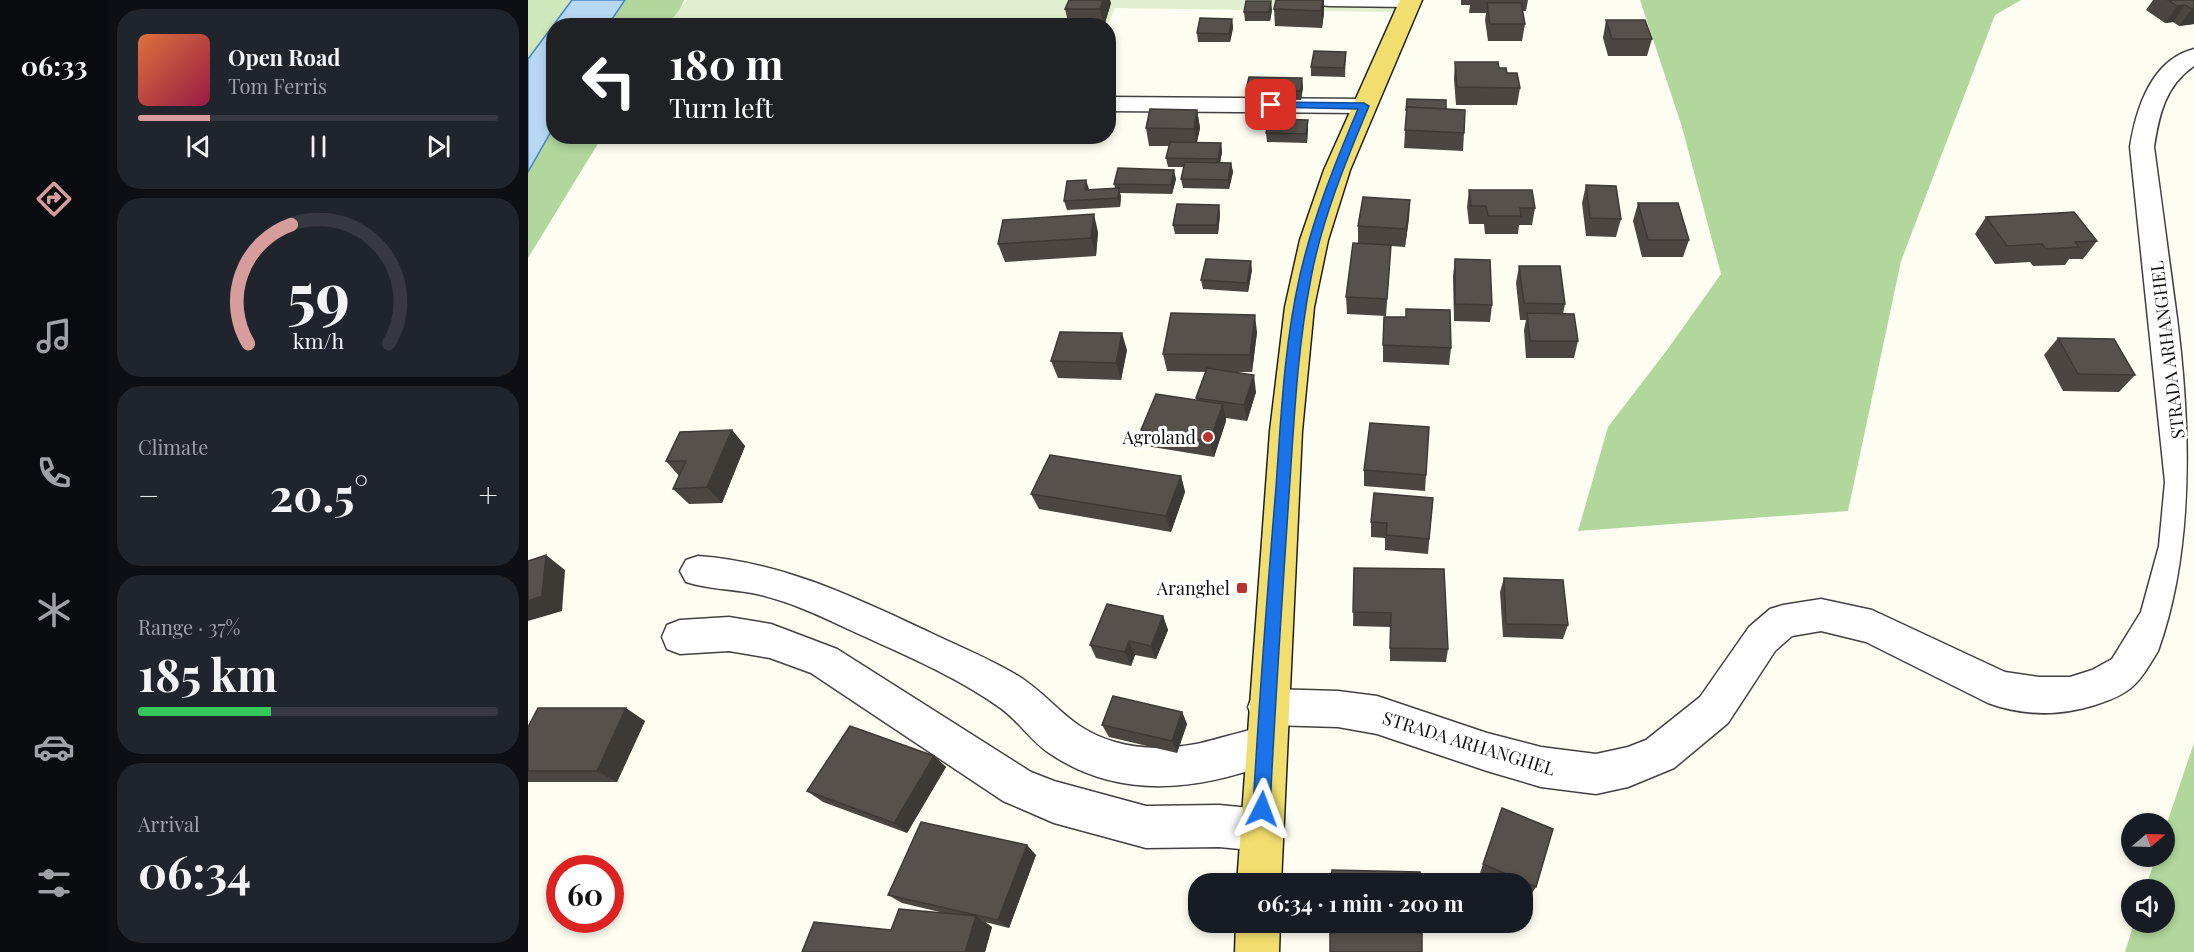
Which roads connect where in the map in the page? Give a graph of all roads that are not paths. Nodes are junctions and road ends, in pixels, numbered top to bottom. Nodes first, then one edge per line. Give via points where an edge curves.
1 (1329, 0) edge
2 (1410, 0) edge
3 (2194, 56) edge
4 (1116, 104) edge
5 (1364, 106) junction
6 (698, 571) dead end
7 (680, 637) dead end
8 (1267, 708) junction
9 (1265, 746) junction
10 (1261, 830) junction
11 (1259, 873) edge
12 (1258, 933) edge
13 (1257, 952) edge

1 - 2 street
2 - 5 main road
3 - 8 street, STRADA ARHANGHEL via 2159,85 2147,112 2142,147 2182,482 2176,546 2158,617 2125,671 2102,685 2070,695 2002,690 1872,627 1821,615 1783,621 1762,639 1714,710 1659,754 1628,767 1596,774 1541,767 1377,715 1338,708
4 - 5 street
5 - 8 main road via 1328,197 1305,277 1293,352
6 - 9 street via 759,578 839,606 1014,694 1056,735 1128,765 1173,767 1212,762
7 - 10 street via 729,634 771,641 824,661 1017,787 1054,802 1146,827
8 - 9 main road
9 - 10 main road
10 - 11 main road
12 - 13 main road

